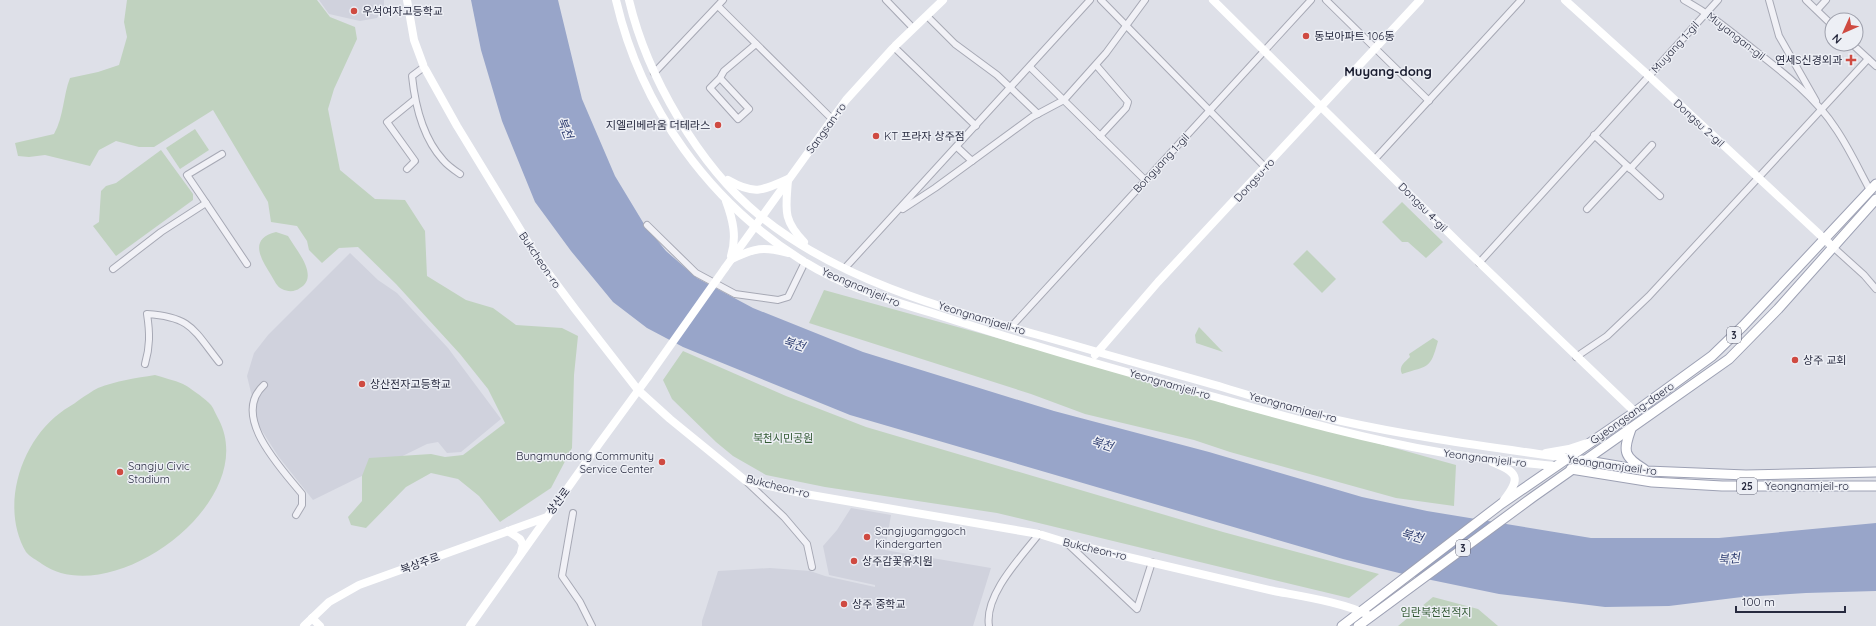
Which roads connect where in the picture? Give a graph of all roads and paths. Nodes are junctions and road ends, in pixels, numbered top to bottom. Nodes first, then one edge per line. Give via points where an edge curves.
1 (407, 0) edge
2 (616, 0) edge
3 (629, 0) edge
4 (724, 0) edge
5 (886, 0) edge
6 (943, 0) edge
7 (1090, 0) edge
8 (1101, 0) edge
9 (1145, 0) edge
10 (1213, 0) edge
11 (1311, 0) edge
12 (1326, 0) edge
13 (1420, 0) edge
14 (1521, 0) edge
15 (1565, 0) edge
16 (1684, 0) edge
17 (1722, 0) edge
18 (1769, 0) edge
19 (1806, 0) edge
20 (1826, 0) edge
21 (1717, 1) edge
22 (718, 6) junction
23 (1817, 10) junction
24 (1707, 12) junction
25 (927, 16) junction
26 (1824, 17) edge
27 (1127, 26) junction
28 (913, 28) junction
29 (756, 44) junction
30 (894, 47) junction
31 (1376, 48) junction
32 (1264, 51) junction
33 (1861, 52) edge
34 (1868, 58) junction
35 (1096, 64) junction
36 (1876, 66) edge
37 (424, 67) junction
38 (1030, 67) junction
39 (654, 73) junction
40 (1649, 76) junction
41 (720, 78) junction
42 (1011, 88) junction
43 (414, 100) junction
44 (1064, 100) junction
45 (1429, 101) junction
46 (1321, 106) junction
47 (1821, 110) junction
48 (1209, 111) junction
49 (1038, 114) junction
50 (832, 120) junction
51 (976, 126) junction
52 (1100, 136) junction
53 (1594, 136) junction
54 (1652, 145) dead end
55 (956, 147) junction
56 (222, 154) dead end
57 (1375, 159) junction
58 (972, 162) junction
59 (1265, 167) junction
60 (1628, 168) junction
61 (407, 169) dead end
62 (460, 174) dead end
63 (721, 176) junction
64 (788, 178) junction
65 (1758, 178) junction
66 (1145, 180) junction
67 (1873, 187) edge
68 (1660, 196) dead end
69 (1876, 199) edge
70 (726, 200) junction
71 (206, 203) junction
72 (1586, 209) dead end
73 (895, 214) junction
74 (762, 217) junction
75 (648, 225) dead end
76 (756, 226) junction
77 (1824, 238) junction
78 (1833, 246) junction
79 (812, 252) junction
80 (794, 254) junction
81 (730, 261) junction
82 (805, 262) junction
83 (1479, 263) junction
84 (247, 264) dead end
85 (845, 268) junction
86 (114, 269) dead end
87 (1876, 289) edge
88 (1011, 327) junction
89 (1098, 352) junction
90 (1576, 357) junction
91 (219, 362) dead end
92 (1090, 362) junction
93 (145, 364) dead end
94 (648, 377) joint
95 (264, 385) dead end
96 (638, 390) junction
97 (1635, 412) junction
98 (1631, 429) junction
99 (1590, 442) junction
100 (1537, 454) junction
101 (1482, 458) junction
102 (1567, 458) junction
103 (1585, 461) junction
104 (1555, 466) junction
105 (1573, 469) junction
106 (1647, 471) junction
107 (1876, 472) edge
108 (746, 481) junction
109 (1876, 486) edge
110 (1501, 504) junction
111 (573, 513) dead end
112 (296, 515) dead end
113 (547, 517) junction
114 (508, 531) junction
115 (1039, 534) junction
116 (1068, 543) junction
117 (521, 556) junction
118 (1152, 562) junction
119 (812, 567) dead end
120 (1361, 611) junction
121 (1370, 616) junction
122 (312, 618) junction
123 (304, 626) edge
124 (320, 626) edge
125 (470, 626) edge
126 (592, 626) edge
127 (989, 626) edge
128 (1342, 626) edge
129 (1358, 626) edge

1 - 37 street, Bukcheon-ro via 414,40
2 - 70 street, Yeongnamjeil-ro via 642,79 665,121 689,157
3 - 39 street, Yeongnamjaeil-ro via 644,50
4 - 22 street
5 - 28 street
6 - 25 street, Sangsan-ro
7 - 38 street
8 - 27 street
9 - 27 street
10 - 32 street, Dongsu 4-gil
11 - 32 street, Bongyang 1-gil
12 - 31 street
13 - 31 street, Dongsu-ro
14 - 45 street
15 - 40 street, Dongsu 2-gil
16 - 24 street, Muyangan-gil
17 - 21 street
18 - 47 street via 1779,36
19 - 23 street
20 - 23 street
21 - 24 street, Muyang 1-gil
22 - 29 street
22 - 39 street
23 - 26 street
24 - 40 street, Muyang 1-gil
24 - 47 street, Muyangan-gil via 1773,65
25 - 28 street, Sangsan-ro
25 - 42 street via 955,44
27 - 35 street
27 - 48 street
28 - 30 street, Sangsan-ro
29 - 41 street via 724,71
29 - 50 street
30 - 50 street, Sangsan-ro via 865,78
30 - 51 street
31 - 45 street
31 - 46 street, Dongsu-ro
32 - 46 street, Dongsu 4-gil
32 - 48 street, Bongyang 1-gil
33 - 34 street
34 - 36 street
34 - 47 street
35 - 44 street
35 - 52 street via 1128,102 1126,108
37 - 43 street via 412,76
37 - 96 street, Bukcheon-ro via 540,262
38 - 42 street
38 - 44 street
39 - 63 street, Yeongnamjaeil-ro via 670,104
40 - 53 street, Muyang 1-gil
40 - 65 street, Dongsu 2-gil
41 - 41 street via 749,109 738,119 710,88
42 - 49 street
42 - 51 street
43 - 61 street via 387,122 415,161
43 - 62 street via 429,138 443,160
44 - 49 street
44 - 52 street
45 - 57 street
46 - 57 street, Dongsu 4-gil
46 - 59 street, Dongsu-ro
47 - 65 street
47 - 67 street, Muyangan-gil
48 - 59 street
48 - 66 street, Bongyang 1-gil
49 - 58 street
50 - 64 street, Sangsan-ro
51 - 55 street
52 - 66 street
53 - 60 street
53 - 83 street, Muyang 1-gil
54 - 60 street
55 - 58 street
55 - 73 street
56 - 71 street via 187,175
57 - 83 street, Dongsu 4-gil
58 - 73 street
59 - 89 street, Dongsu-ro via 1158,282
60 - 68 street
60 - 72 street
63 - 64 street via 740,187 753,190 764,190
63 - 74 street, Yeongnamjaeil-ro
64 - 74 street, Sangsan-ro
64 - 79 street via 786,205 790,225
65 - 77 street, Dongsu 2-gil
65 - 90 street via 1649,296 1607,336
66 - 88 street, Bongyang 1-gil
67 - 77 main road, Gyeongsang-daero / 3
69 - 78 main road, Gyeongsang-daero / 3
70 - 76 street, Yeongnamjeil-ro
70 - 81 street via 734,229 734,247
71 - 84 street
71 - 86 street via 161,232
73 - 85 street
74 - 76 street, Sangsan-ro
74 - 79 street, Yeongnamjaeil-ro
75 - 82 street via 696,273 735,294 778,300 788,297
76 - 80 street, Yeongnamjeil-ro
76 - 81 street, Sangsan-ro
77 - 78 street, Dongsu 2-gil
77 - 97 main road, Gyeongsang-daero / 3 via 1712,356
78 - 87 street
78 - 98 main road, Gyeongsang-daero / 3 via 1778,309 1729,359
79 - 85 street, Yeongnamjaeil-ro
80 - 81 street via 771,248 759,248
80 - 82 street, Yeongnamjeil-ro
81 - 94 street, Sangsan-ro, bridge
82 - 92 street, Yeongnamjeil-ro via 834,278 884,298
83 - 90 street, Dongsu 4-gil
85 - 88 street, Yeongnamjaeil-ro via 887,287
88 - 89 street, Yeongnamjaeil-ro
89 - 92 street, Dongsu-ro
89 - 100 street, Yeongnamjaeil-ro via 1336,419 1437,439
90 - 97 street, Dongsu 4-gil
91 - 93 street via 184,321 147,314 150,347
92 - 101 street, Yeongnamjeil-ro via 1335,430
94 - 96 street, 상산로
95 - 112 street via 256,392 252,406 255,427 274,459 302,494 302,505
96 - 108 street, Bukcheon-ro
96 - 113 street, 상산로
97 - 99 main road, Gyeongsang-daero / 3
98 - 103 main road, Gyeongsang-daero / 3
98 - 106 main road via 1625,447 1626,453
99 - 100 street via 1569,449
99 - 102 main road, Gyeongsang-daero / 3
100 - 102 street, Yeongnamjaeil-ro
101 - 104 street, Yeongnamjeil-ro
101 - 110 street via 1509,469 1515,477 1514,487
102 - 103 main road, Yeongnamjaeil-ro
102 - 104 main road, Gyeongsang-daero / 3
103 - 105 main road, Gyeongsang-daero / 3
103 - 106 main road, Yeongnamjaeil-ro
104 - 105 main road, Yeongnamjeil-ro
104 - 110 main road, Gyeongsang-daero / 3
105 - 109 main road, Yeongnamjeil-ro / 25 via 1652,482 1722,486
105 - 121 main road, Gyeongsang-daero / 3
106 - 107 main road, Yeongnamjaeil-ro via 1746,475
108 - 115 street, Bukcheon-ro via 804,494
108 - 119 street via 784,517 807,544
110 - 120 main road, Gyeongsang-daero / 3
111 - 126 street via 562,576 580,602
113 - 114 street, 북상주로
113 - 117 street, 상산로
114 - 117 street via 520,539 523,545
114 - 122 street, 북상주로 via 359,585 329,602
115 - 116 street, Bukcheon-ro
115 - 127 street via 1009,572 991,603
116 - 118 street, Bukcheon-ro
116 - 118 street via 1137,609
117 - 125 street, 상산로
118 - 120 street, Bukcheon-ro
120 - 121 street, Bukcheon-ro
120 - 128 main road, Gyeongsang-daero / 3
121 - 129 main road, Gyeongsang-daero / 3
122 - 123 street, 북상주로
122 - 124 street

